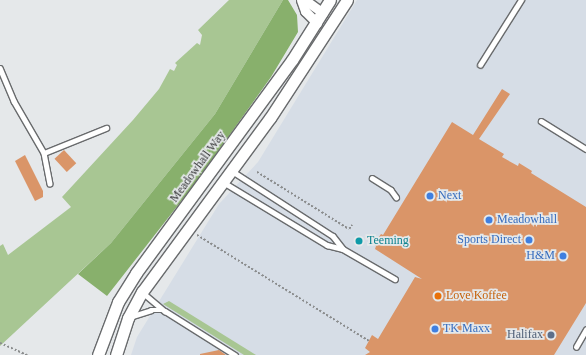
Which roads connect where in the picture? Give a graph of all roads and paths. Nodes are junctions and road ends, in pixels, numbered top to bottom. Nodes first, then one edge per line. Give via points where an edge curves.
1 (300, 0) edge
2 (305, 0) edge
3 (330, 0) edge
4 (347, 0) edge
5 (521, 0) edge
6 (320, 18) junction
7 (332, 26) junction
8 (480, 65) dead end
9 (0, 68) edge
10 (541, 121) dead end
11 (106, 128) dead end
12 (586, 150) edge
13 (44, 153) junction
14 (214, 166) junction
15 (230, 170) junction
16 (257, 172) dead end
17 (372, 178) dead end
18 (222, 182) junction
19 (50, 183) dead end
20 (396, 197) dead end
21 (352, 225) dead end
22 (187, 229) junction
23 (343, 249) junction
24 (136, 273) junction
25 (395, 279) dead end
26 (142, 292) junction
27 (165, 311) junction
28 (128, 318) junction
29 (586, 330) edge
30 (369, 342) dead end
31 (0, 343) edge
32 (576, 347) dead end
33 (27, 355) edge
34 (98, 355) edge
35 (116, 355) edge
36 (235, 355) edge

1 - 6 street via 305,11
2 - 6 street
3 - 6 street, Meadowhall Way
4 - 7 street
5 - 8 lane
6 - 7 street
6 - 14 street, Meadowhall Way
7 - 15 street
9 - 13 lane via 14,101
10 - 12 lane
11 - 13 lane
13 - 19 lane
14 - 15 street
14 - 18 street
14 - 24 street, Meadowhall Way
15 - 18 street
15 - 23 lane via 333,236
16 - 21 path via 350,229
17 - 20 lane via 391,190
18 - 22 street
18 - 23 lane via 327,245
22 - 26 street
22 - 30 path
23 - 25 lane
24 - 26 street
24 - 34 street, Meadowhall Way via 118,302
26 - 27 lane
26 - 28 street
27 - 28 lane via 151,310
27 - 36 lane
28 - 35 street
29 - 32 lane
31 - 33 path

